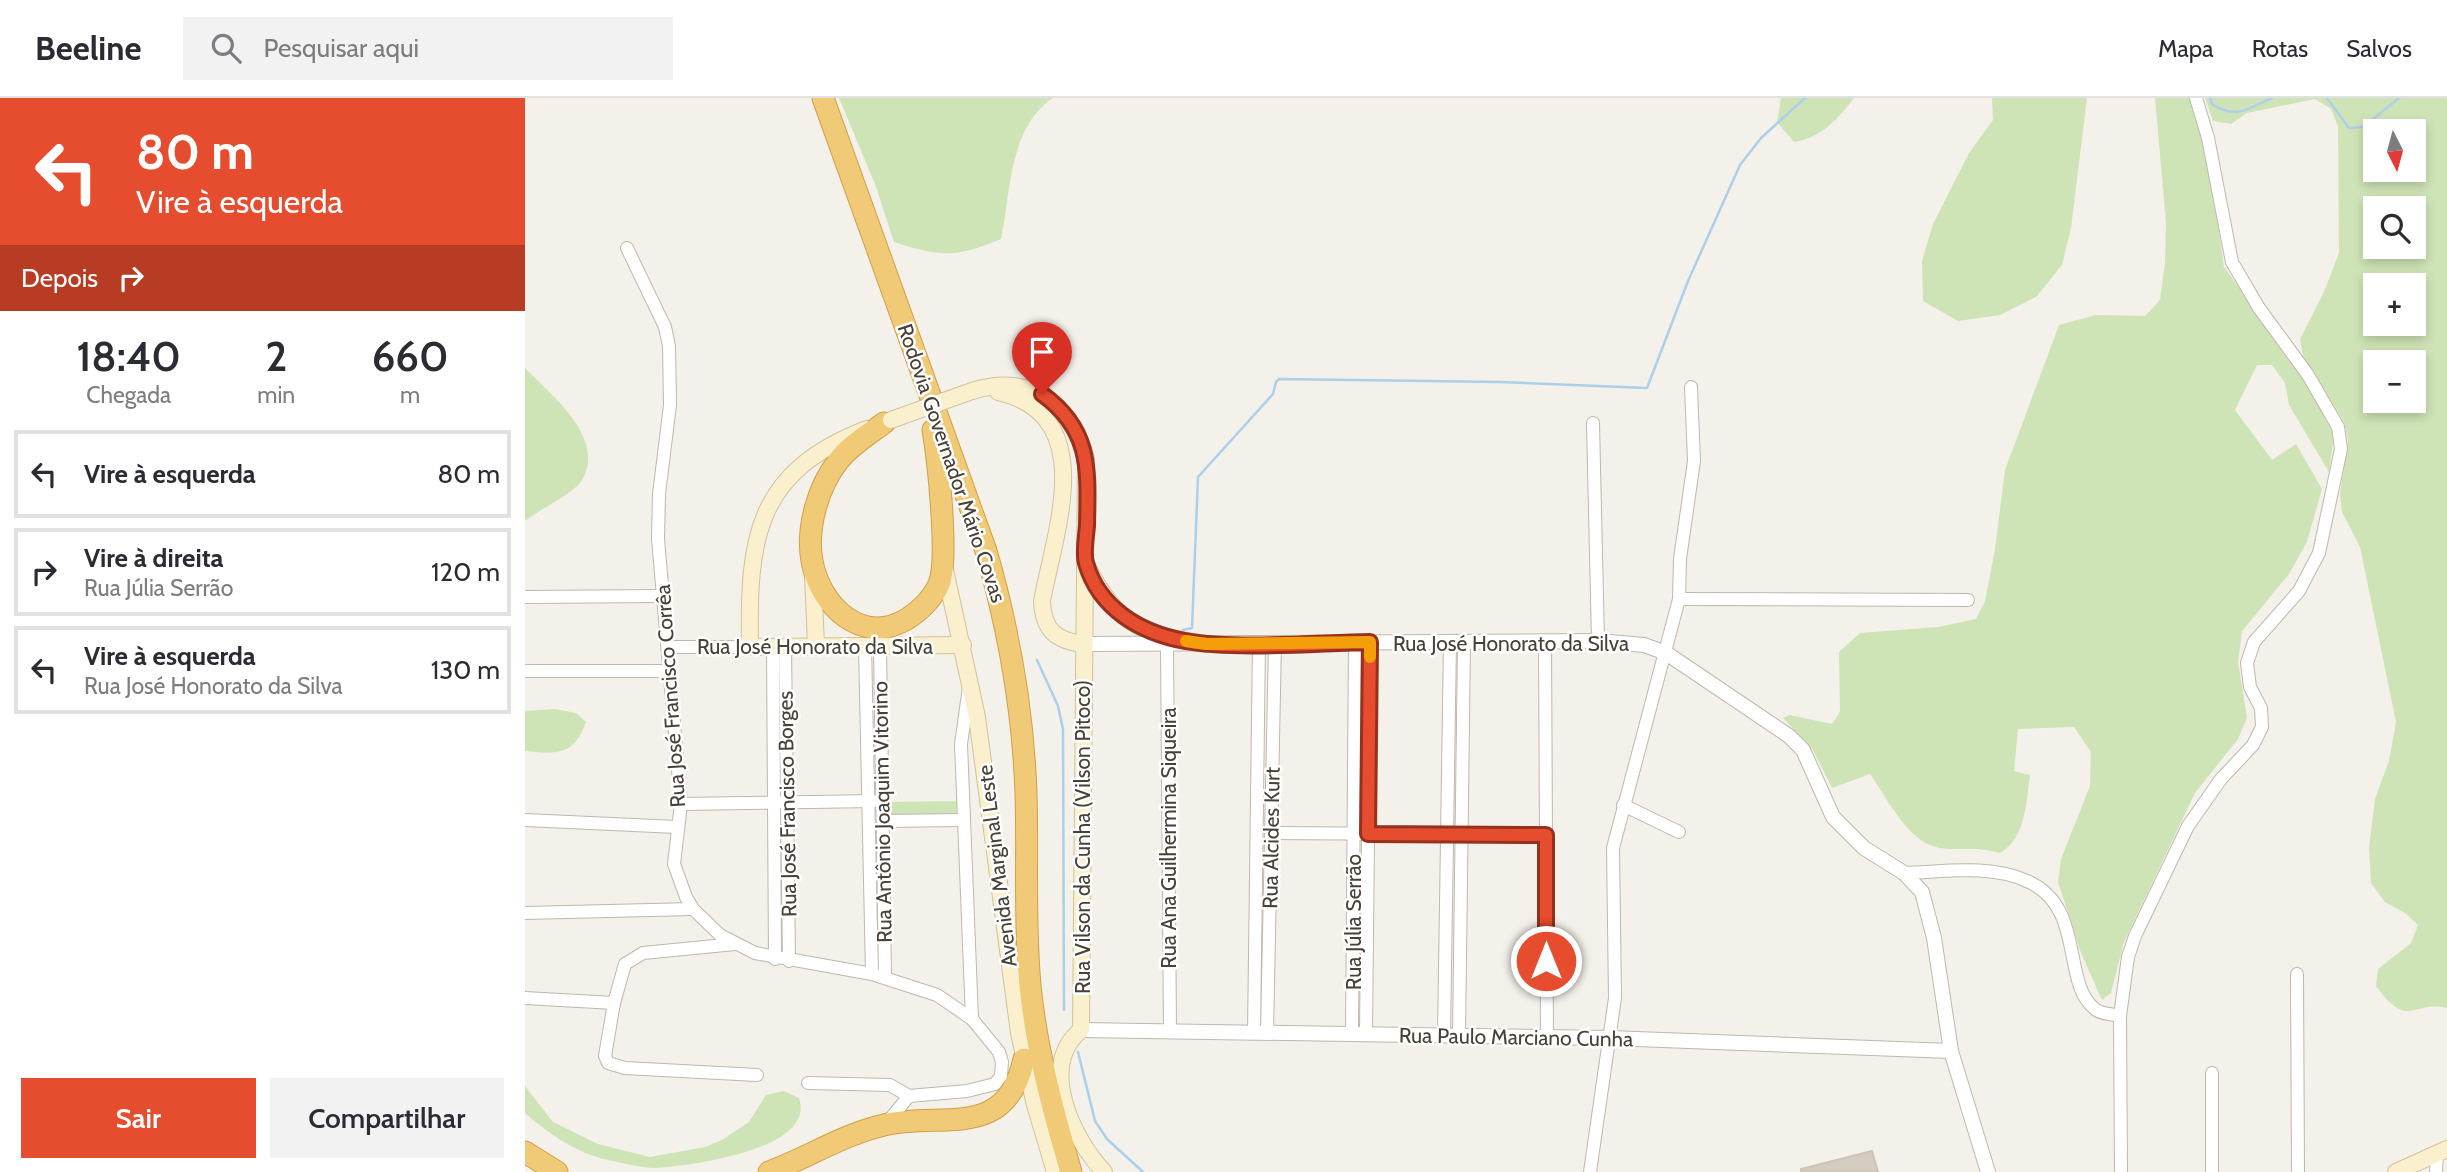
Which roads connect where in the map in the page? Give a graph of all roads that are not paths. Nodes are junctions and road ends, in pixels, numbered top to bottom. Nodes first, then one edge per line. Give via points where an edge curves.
1 (823, 98) edge
2 (2196, 98) edge
3 (627, 248) dead end
4 (915, 353) junction
5 (1691, 387) dead end
6 (975, 390) junction
7 (887, 421) junction
8 (1593, 423) dead end
9 (812, 560) junction
10 (943, 560) junction
11 (1086, 562) junction
12 (663, 596) junction
13 (525, 597) edge
14 (1679, 599) junction
15 (1968, 600) dead end
16 (899, 624) junction
17 (1166, 640) junction
18 (1545, 641) junction
19 (1598, 641) junction
20 (1370, 642) junction
21 (1457, 642) junction
22 (1267, 643) junction
23 (1355, 643) junction
24 (1206, 644) joint
25 (963, 645) junction
26 (1084, 645) junction
27 (816, 646) junction
28 (840, 646) junction
29 (873, 646) junction
30 (750, 647) junction
31 (779, 647) junction
32 (668, 648) junction
33 (1667, 653) junction
34 (525, 671) edge
35 (670, 671) junction
36 (971, 678) junction
37 (1354, 746) junction
38 (1369, 746) junction
39 (868, 801) junction
40 (882, 801) junction
41 (781, 802) junction
42 (681, 804) junction
43 (1623, 805) junction
44 (525, 820) edge
45 (964, 820) junction
46 (883, 821) junction
47 (677, 827) junction
48 (1679, 832) dead end
49 (1353, 834) junction
50 (1368, 834) junction
51 (1447, 834) junction
52 (1462, 834) junction
53 (1546, 835) junction
54 (1271, 837) junction
55 (1257, 841) junction
56 (1904, 873) junction
57 (693, 909) junction
58 (525, 913) edge
59 (735, 944) junction
60 (775, 959) junction
61 (789, 961) junction
62 (871, 974) junction
63 (2297, 974) dead end
64 (885, 977) junction
65 (525, 998) edge
66 (614, 1003) junction
67 (2120, 1016) junction
68 (972, 1019) junction
69 (1081, 1030) junction
70 (1170, 1031) junction
71 (1260, 1033) junction
72 (1359, 1034) junction
73 (1452, 1035) junction
74 (1547, 1037) junction
75 (1610, 1038) junction
76 (1951, 1051) junction
77 (1024, 1059) junction
78 (2212, 1073) dead end
79 (757, 1075) dead end
80 (807, 1083) dead end
81 (909, 1096) junction
82 (886, 1124) junction
83 (525, 1152) edge
84 (2442, 1152) edge
85 (558, 1171) edge
86 (769, 1172) edge
87 (1055, 1172) edge
88 (1071, 1172) edge
89 (1104, 1172) edge
90 (1590, 1172) edge
91 (1988, 1172) edge
92 (2122, 1172) edge
93 (2211, 1172) edge
94 (2298, 1172) edge
95 (2396, 1172) edge
96 (2436, 1172) edge

1 - 4 highway, Rodovia Governador Mário Covas
2 - 67 street via 2232,262 2338,426 2341,449 2319,553 2299,591 2254,642 2247,663 2262,727 2253,745 2221,779 2188,826 2135,936
3 - 12 street, Rua José Francisco Corrêa via 665,327 669,346 670,405 657,516
4 - 10 highway via 937,453
4 - 88 highway, Rodovia Governador Mário Covas via 986,551 1009,645 1026,790 1030,984 1043,1066
5 - 14 street via 1694,461
6 - 7 main road, bridge
6 - 11 main road, Rua Vilson da Cunha (Vilson Pitoco) via 1020,388 1042,394 1072,422 1088,472
6 - 26 main road via 1025,402 1040,412 1060,442 1065,475 1042,614 1053,635
7 - 9 highway via 839,460 825,482 815,507
7 - 30 main road via 822,450 803,464 771,505 752,555
8 - 19 street
9 - 16 highway via 819,585 840,614 866,628
9 - 27 main road
10 - 16 highway via 939,583 929,600
10 - 25 main road, Avenida Marginal Leste
11 - 17 main road via 1117,613
11 - 26 main road, Rua Vilson da Cunha (Vilson Pitoco)
12 - 13 street
12 - 32 street, Rua José Francisco Corrêa
14 - 15 street
14 - 33 street
16 - 28 main road
17 - 24 main road
17 - 26 street
17 - 70 street, Rua Ana Guilhermina Siqueira
18 - 19 street, Rua José Honorato da Silva
18 - 21 street, Rua José Honorato da Silva
18 - 53 street
19 - 33 street, Rua José Honorato da Silva via 1632,643
20 - 21 street, Rua José Honorato da Silva
20 - 23 street, Rua José Honorato da Silva
20 - 38 street, Rua Júlia Serrão
21 - 51 street
21 - 52 street
22 - 23 street, Rua José Honorato da Silva
22 - 24 street, Rua José Honorato da Silva
22 - 54 street, Rua Alcides Kurt
22 - 55 street, Rua Alcides Kurt
23 - 37 street, Rua Júlia Serrão
25 - 29 main road, Rua José Honorato da Silva
25 - 36 main road, Avenida Marginal Leste
26 - 69 main road, Rua Vilson da Cunha (Vilson Pitoco)
27 - 28 main road, Rua José Honorato da Silva
27 - 31 main road, Rua José Honorato da Silva
28 - 29 main road, Rua José Honorato da Silva
29 - 39 street, Rua Antônio Joaquim Vitorino
29 - 40 street, Rua Antônio Joaquim Vitorino
30 - 31 main road, Rua José Honorato da Silva
30 - 32 street, Rua José Honorato da Silva
31 - 41 street, Rua José Francisco Borges
32 - 35 street, Rua José Francisco Corrêa
33 - 43 street
33 - 56 street, Rua José Honorato da Silva via 1789,736 1803,750 1833,817 1874,856
34 - 35 street
35 - 42 street, Rua José Francisco Corrêa
36 - 45 street via 961,744
36 - 77 main road, Avenida Marginal Leste
37 - 38 street
37 - 49 street, Rua Júlia Serrão
38 - 50 street, Rua Júlia Serrão
39 - 40 street
39 - 41 street
39 - 62 street, Rua Antônio Joaquim Vitorino
40 - 46 street, Rua Antônio Joaquim Vitorino
41 - 42 street
41 - 60 street, Rua José Francisco Borges
41 - 61 street, Rua José Francisco Borges
42 - 47 street, Rua José Francisco Corrêa
43 - 48 street
43 - 75 street via 1612,855 1616,959
44 - 47 street
45 - 46 street
45 - 68 street
46 - 64 street, Rua Antônio Joaquim Vitorino
47 - 57 street, Rua José Francisco Corrêa via 674,864
49 - 50 street
49 - 54 street
49 - 72 street, Rua Júlia Serrão
50 - 51 street
50 - 72 street, Rua Júlia Serrão
51 - 52 street
51 - 73 street
52 - 53 street
52 - 73 street
53 - 74 street
54 - 55 street
54 - 71 street, Rua Alcides Kurt
55 - 71 street, Rua Alcides Kurt
56 - 67 street via 1989,870 2029,881 2054,902 2071,937 2083,995 2096,1011
56 - 76 street, Rua José Honorato da Silva via 1917,883 1927,905
57 - 58 street
57 - 59 street, Rua José Francisco Corrêa
59 - 60 street, Rua José Francisco Corrêa
59 - 66 street via 634,957 625,964
60 - 61 street, Rua José Francisco Corrêa
61 - 62 street, Rua José Francisco Corrêa
62 - 64 street, Rua José Francisco Corrêa
63 - 94 street
64 - 68 street, Rua José Francisco Corrêa via 937,995
65 - 66 street
66 - 79 street via 606,1043 608,1063 657,1071
67 - 92 street
68 - 81 street, Rua José Francisco Corrêa via 999,1052 1002,1076 995,1084 977,1090
69 - 70 street, Rua Paulo Marciano Cunha
69 - 89 main road via 1064,1050 1060,1066 1064,1093 1079,1139
70 - 71 street, Rua Paulo Marciano Cunha
71 - 72 street, Rua Paulo Marciano Cunha
72 - 73 street, Rua Paulo Marciano Cunha
73 - 74 street, Rua Paulo Marciano Cunha
74 - 75 street, Rua Paulo Marciano Cunha
75 - 76 street, Rua Paulo Marciano Cunha
75 - 90 street
76 - 91 street, Rua José Honorato da Silva
77 - 82 highway via 1011,1092 988,1113 968,1120
77 - 87 main road, Avenida Marginal Leste
78 - 93 street
80 - 81 street, Rua José Francisco Corrêa via 891,1085
81 - 82 street
82 - 86 highway
83 - 85 highway
84 - 95 main road
84 - 96 street

